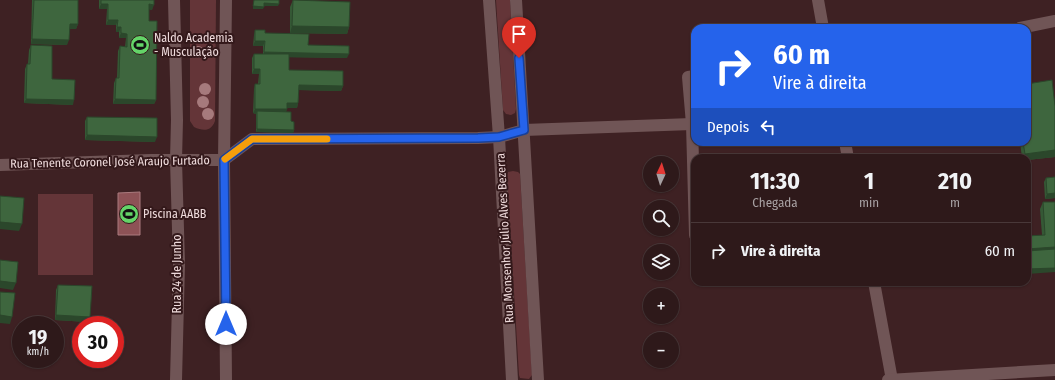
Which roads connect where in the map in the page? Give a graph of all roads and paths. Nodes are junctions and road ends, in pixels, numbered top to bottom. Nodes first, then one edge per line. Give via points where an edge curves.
1 (174, 0) edge
2 (226, 0) edge
3 (489, 0) edge
4 (516, 0) edge
5 (818, 0) edge
6 (1055, 21) edge
7 (822, 24) edge
8 (1031, 26) edge
9 (691, 77) edge
10 (691, 112) edge
11 (691, 124) edge
12 (524, 130) junction
13 (499, 137) junction
14 (176, 160) junction
15 (224, 160) junction
16 (0, 165) edge
17 (875, 286) edge
18 (1055, 370) edge
19 (176, 380) edge
20 (226, 380) edge
21 (512, 380) edge
22 (538, 380) edge
23 (888, 380) edge
24 (892, 380) edge

1 - 14 street, Rua 24 de Junho
2 - 15 street
3 - 13 street, Rua Monsenhor Júlio Alves Bezerra
4 - 12 street, Rua Monsenhor Júlio Alves Bezerra
5 - 7 street
6 - 8 street
9 - 10 street via 688,77
11 - 12 street, Rua Tenente Coronel José Araujo Furtado
12 - 13 street, Rua Tenente Coronel José Araujo Furtado
12 - 22 street, Rua Monsenhor Júlio Alves Bezerra
13 - 15 street, Rua Tenente Coronel José Araujo Furtado via 252,139
13 - 21 street, Rua Monsenhor Júlio Alves Bezerra
14 - 15 street, Rua Tenente Coronel José Araujo Furtado
14 - 16 street, Rua Tenente Coronel José Araujo Furtado
14 - 19 street, Rua 24 de Junho
15 - 20 street
17 - 24 street
18 - 24 street
23 - 24 street

